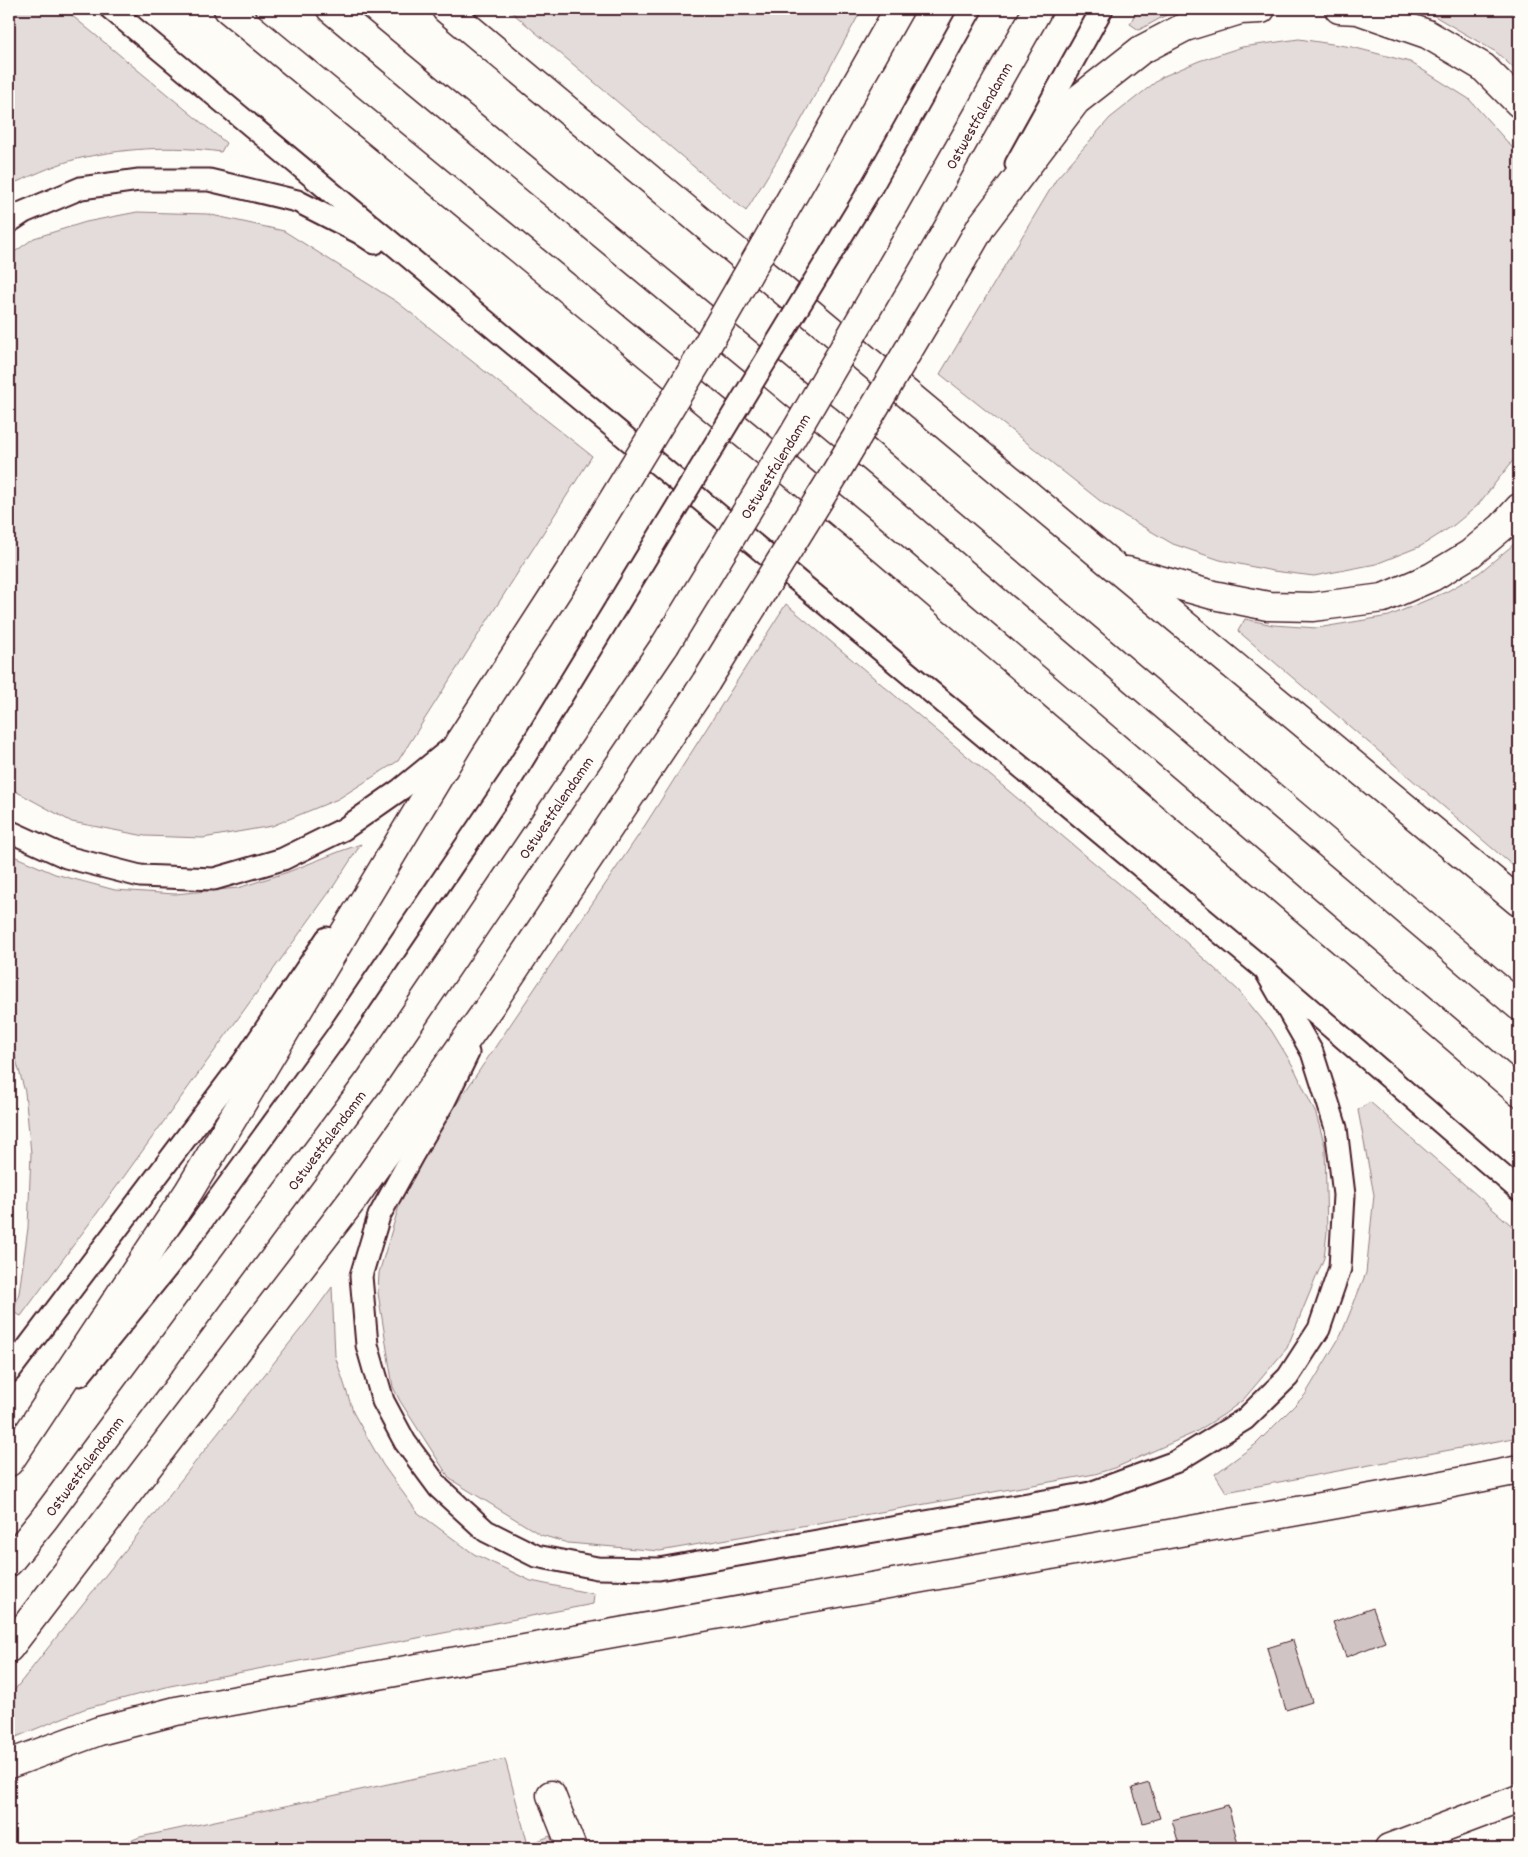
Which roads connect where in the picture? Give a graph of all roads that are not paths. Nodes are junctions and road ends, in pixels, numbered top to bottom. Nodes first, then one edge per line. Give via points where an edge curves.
1 (111, 9) edge
2 (228, 9) edge
3 (331, 9) edge
4 (446, 9) edge
5 (899, 9) edge
6 (971, 9) edge
7 (1038, 9) edge
8 (1102, 9) edge
9 (1260, 9) edge
10 (1339, 9) edge
11 (1519, 103) edge
12 (9, 222) edge
13 (982, 225) junction
14 (447, 289) junction
15 (1519, 508) edge
16 (1116, 568) junction
17 (460, 741) junction
18 (9, 830) edge
19 (1519, 902) edge
20 (1265, 970) junction
21 (490, 1006) junction
22 (1519, 1006) edge
23 (1519, 1092) edge
24 (1519, 1190) edge
25 (9, 1372) edge
26 (9, 1462) edge
27 (1519, 1470) edge
28 (9, 1562) edge
29 (9, 1648) edge
30 (9, 1764) edge
31 (551, 1796) dead end
32 (1519, 1800) edge
33 (572, 1848) edge
34 (1389, 1848) edge

1 - 14 lane
2 - 23 main road via 861,530
3 - 22 main road via 880,464
4 - 16 main road
5 - 17 main road, bridge via 698,361 571,569
6 - 26 lane, bridge via 872,186 511,779 336,1037 178,1254
7 - 28 main road, Ostwestfalendamm, bridge via 794,434 665,645 371,1079
8 - 13 lane
9 - 13 main road via 1240,10 1185,27 1141,50 1076,101
10 - 11 main road via 1358,10 1427,34 1482,67
12 - 14 lane via 24,212 81,188 139,180 209,180 297,201 360,233
13 - 21 main road, bridge via 836,472 706,682
14 - 20 lane
15 - 16 main road via 1470,554 1432,577 1383,598 1313,607 1268,606 1213,595
16 - 19 main road
17 - 18 lane via 401,789 344,829 283,859 214,879 140,876 66,857
17 - 25 lane via 244,1061
17 - 26 main road via 189,1191
20 - 21 lane via 1312,1052 1336,1128 1344,1195 1340,1268 1319,1329 1288,1377 1245,1419 1175,1462 1090,1492 659,1569 597,1568 536,1556 486,1531 439,1488 405,1442 383,1401 367,1344 361,1276 379,1216 444,1102
20 - 24 lane
21 - 29 main road via 354,1198
27 - 30 main road via 176,1711 99,1730
31 - 33 main road
32 - 34 main road

